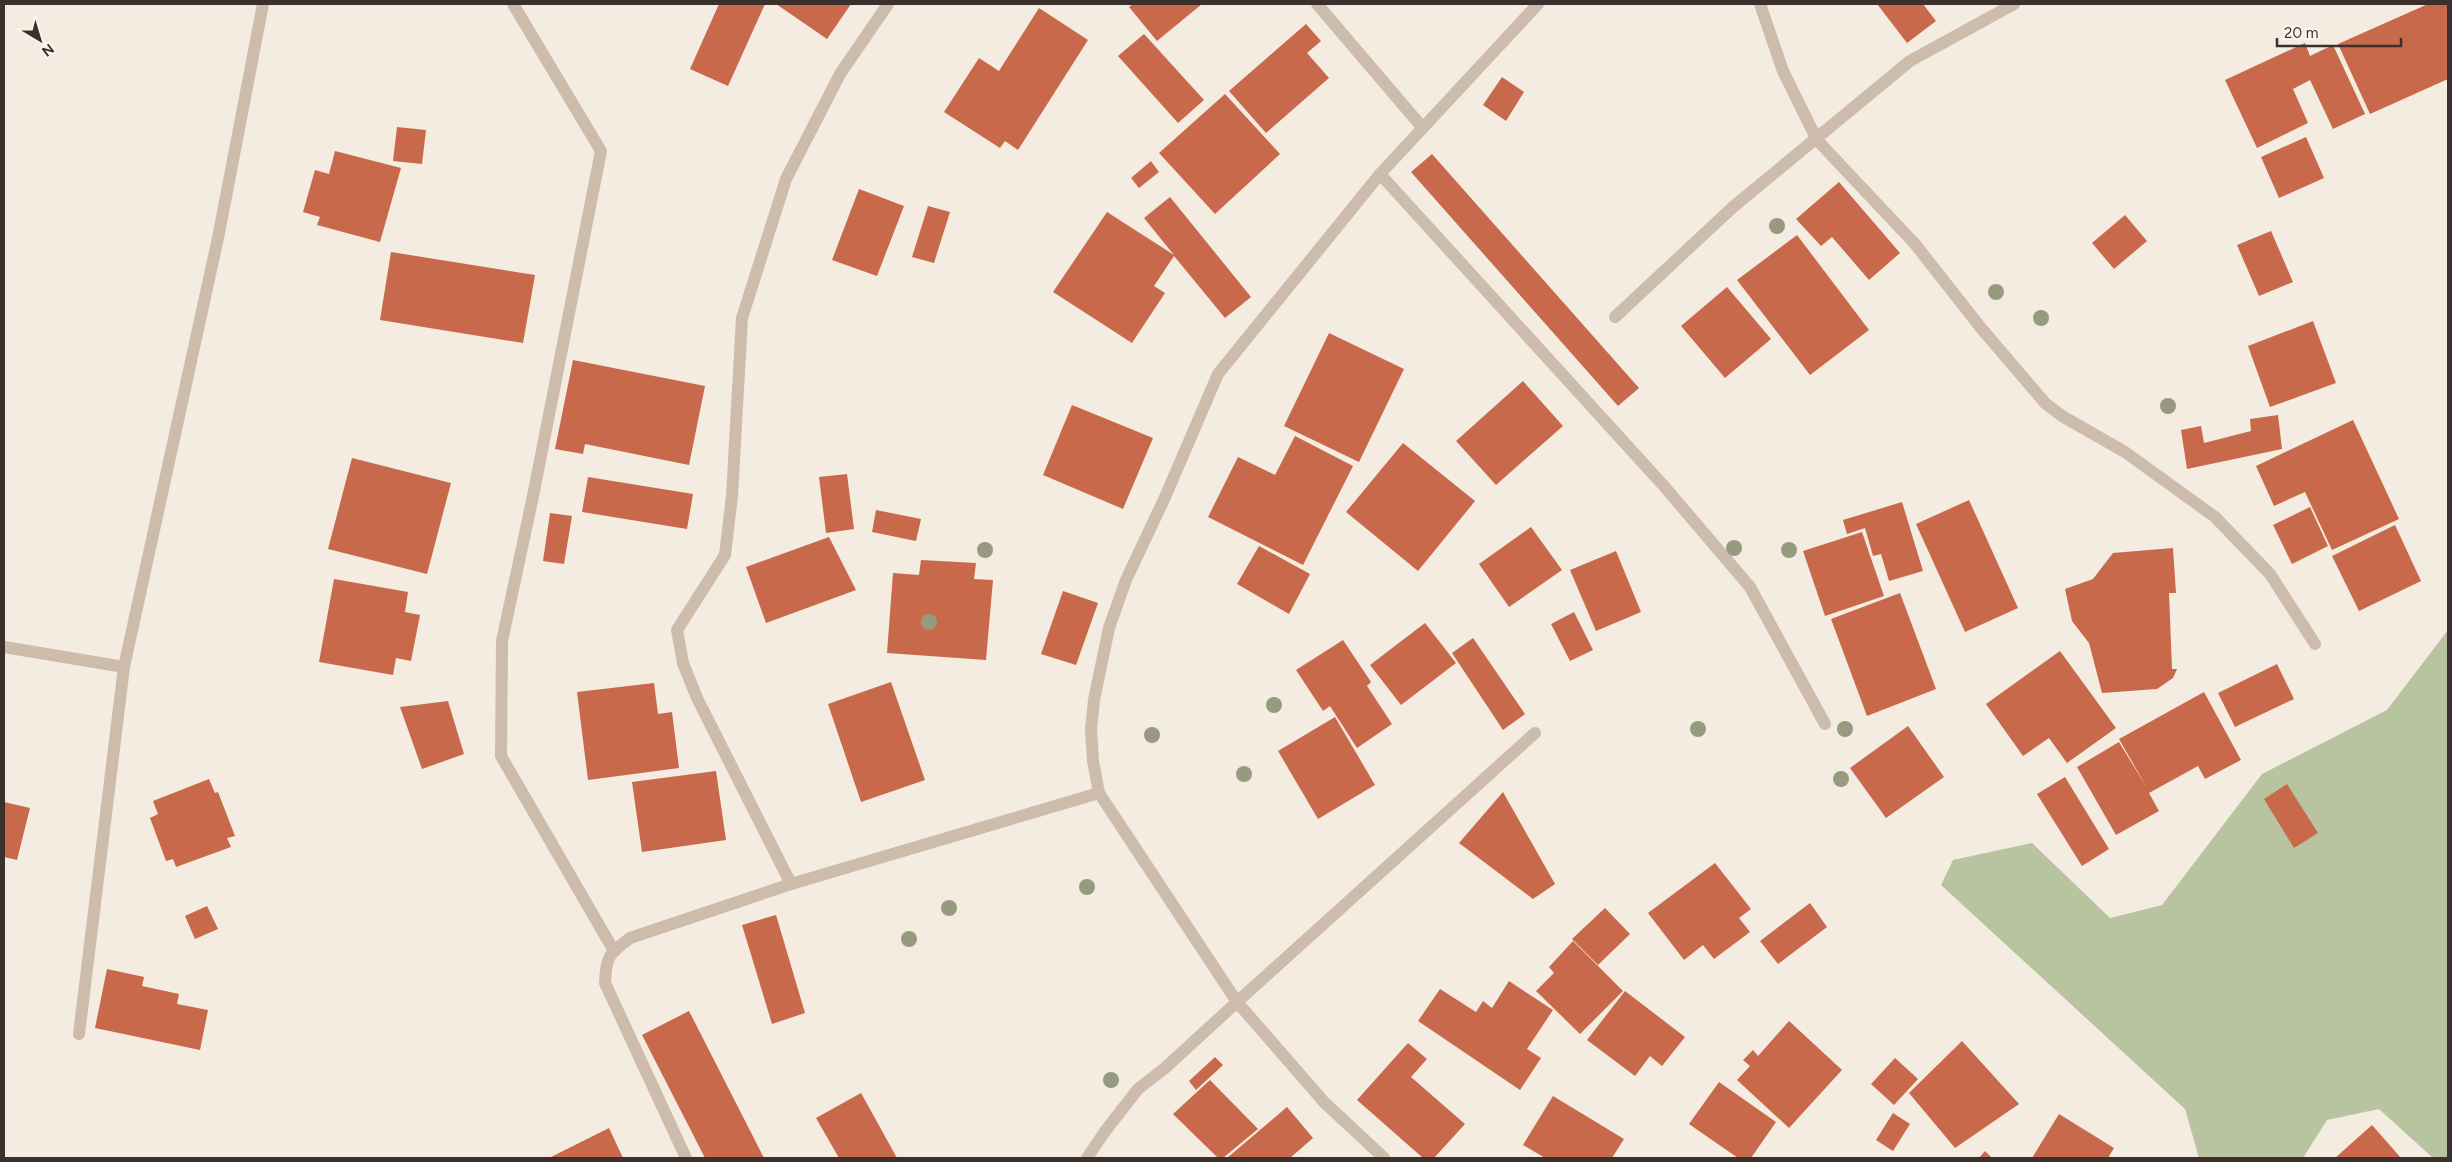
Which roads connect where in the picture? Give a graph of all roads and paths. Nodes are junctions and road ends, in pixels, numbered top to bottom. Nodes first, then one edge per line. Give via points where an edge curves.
1 (263, 4) edge
2 (513, 4) edge
3 (888, 4) edge
4 (1317, 4) edge
5 (1538, 4) edge
6 (1760, 4) edge
7 (2014, 4) edge
8 (1422, 127) junction
9 (1817, 140) junction
10 (1380, 174) junction
11 (1615, 317) dead end
12 (2314, 644) dead end
13 (4, 647) edge
14 (124, 667) junction
15 (1825, 724) dead end
16 (1535, 733) dead end
17 (1099, 793) junction
18 (791, 884) junction
19 (614, 951) junction
20 (1237, 1002) junction
21 (79, 1034) dead end
22 (686, 1158) edge
23 (1088, 1158) edge
24 (1384, 1158) edge

1 - 14 street via 218,238
2 - 19 street via 601,151 502,641 501,756
3 - 18 street via 840,74 786,179 742,318 732,496 725,555 677,630 683,663 697,698
4 - 8 street
5 - 8 street
6 - 9 street via 1783,71
7 - 9 street via 1910,61
8 - 10 street
9 - 11 street via 1733,207
9 - 12 street via 1915,244 2045,403 2125,452 2215,517 2270,574
10 - 15 street via 1750,587
10 - 17 street via 1218,374 1197,420 1126,580 1109,628 1091,729
13 - 14 street
14 - 21 street
16 - 20 street
17 - 18 street
17 - 20 street
18 - 19 street via 630,938
19 - 22 street via 606,962 605,983
20 - 23 street via 1138,1089
20 - 24 street via 1324,1102

